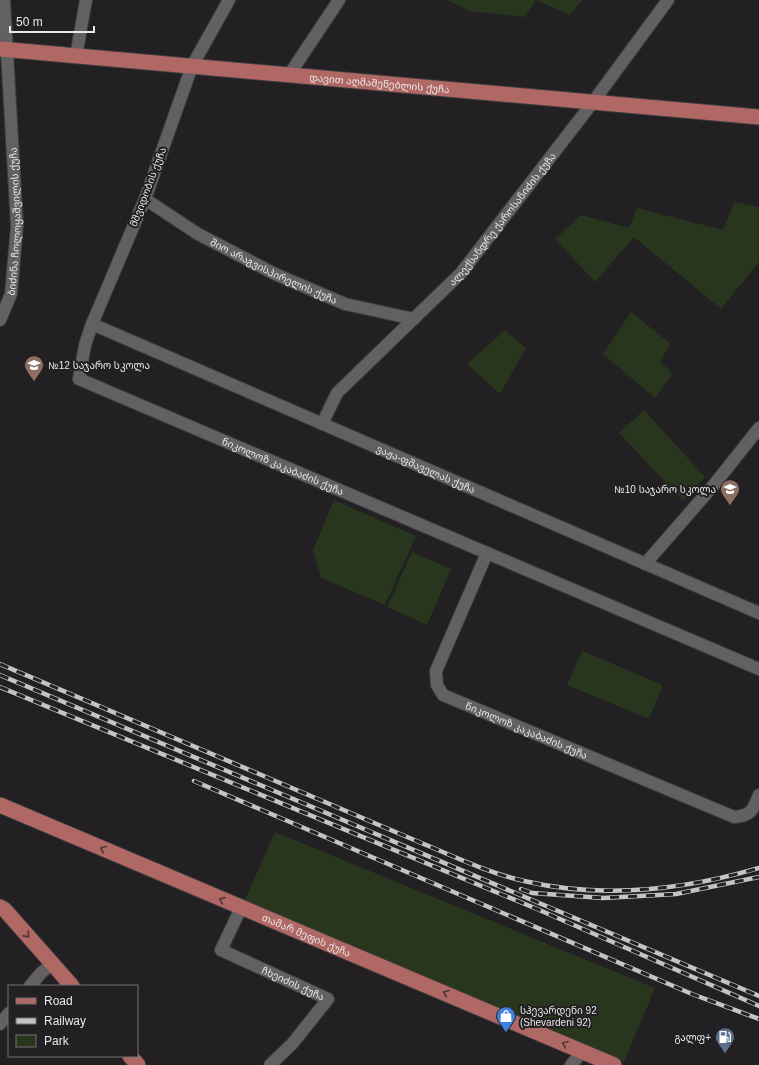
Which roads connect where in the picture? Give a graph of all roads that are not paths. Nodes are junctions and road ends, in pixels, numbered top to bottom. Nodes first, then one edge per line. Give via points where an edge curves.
1 (4, 0) edge
2 (86, 0) edge
3 (229, 0) edge
4 (339, 0) edge
5 (668, 0) edge
6 (4, 50) edge
7 (76, 56) junction
8 (192, 66) junction
9 (289, 75) junction
10 (593, 102) junction
11 (759, 117) edge
12 (145, 199) junction
13 (414, 319) junction
14 (0, 320) edge
15 (92, 324) junction
16 (79, 379) joint
17 (322, 424) junction
18 (759, 428) edge
19 (487, 553) junction
20 (645, 564) junction
21 (759, 613) edge
22 (759, 669) edge
23 (759, 795) edge
24 (0, 805) edge
25 (241, 908) junction
26 (2, 912) edge
27 (53, 963) junction
28 (31, 985) edge
29 (71, 985) edge
30 (8, 1014) edge
31 (0, 1024) edge
32 (583, 1051) junction
33 (131, 1057) edge
34 (138, 1065) edge
35 (270, 1065) edge
36 (571, 1065) edge
37 (614, 1065) edge

1 - 6 street, ბიძინა ჩოლოყაშვილის ქუჩა
2 - 7 street
3 - 8 street, მშვიდობის ქუჩა
4 - 9 street
5 - 10 street, ალექსანდრე ქაროსანიძის ქუჩა
6 - 7 main road, დავით აღმაშენებლის ქუჩა
6 - 14 street, ბიძინა ჩოლოყაშვილის ქუჩა via 17,226 11,294
7 - 8 main road, დავით აღმაშენებლის ქუჩა
8 - 9 main road, დავით აღმაშენებლის ქუჩა
8 - 12 street, მშვიდობის ქუჩა
9 - 10 main road, დავით აღმაშენებლის ქუჩა
10 - 11 main road, დავით აღმაშენებლის ქუჩა
10 - 13 street, ალექსანდრე ქაროსანიძის ქუჩა via 461,273
12 - 13 street, შიო არაგვისპირელის ქუჩა via 198,234 275,274 345,304
12 - 15 street, მშვიდობის ქუჩა
13 - 17 street, ალექსანდრე ქაროსანიძის ქუჩა via 338,393
15 - 16 street, მშვიდობის ქუჩა
15 - 17 street, ვაჟა-ფშაველას ქუჩა
16 - 19 street, ნიკოლოზ კაკაბაძის ქუჩა
17 - 20 street, ვაჟა-ფშაველას ქუჩა
18 - 20 street via 713,486
19 - 22 street, ნიკოლოზ კაკაბაძის ქუჩა
19 - 23 street, ნიკოლოზ კაკაბაძის ქუჩა via 436,671 437,685 444,695 734,818 744,816 752,810
20 - 21 street, ვაჟა-ფშაველას ქუჩა
25 -> 24 main road, თამარ მეფის ქუჩა
32 -> 25 main road, თამარ მეფის ქუჩა
25 - 35 street, ჩხეიძის ქუჩა via 221,950 328,999 292,1044
26 -> 27 main road
27 - 28 street
27 - 29 main road
30 - 31 street
32 - 36 street
32 - 37 main road, თამარ მეფის ქუჩა
33 - 34 main road

